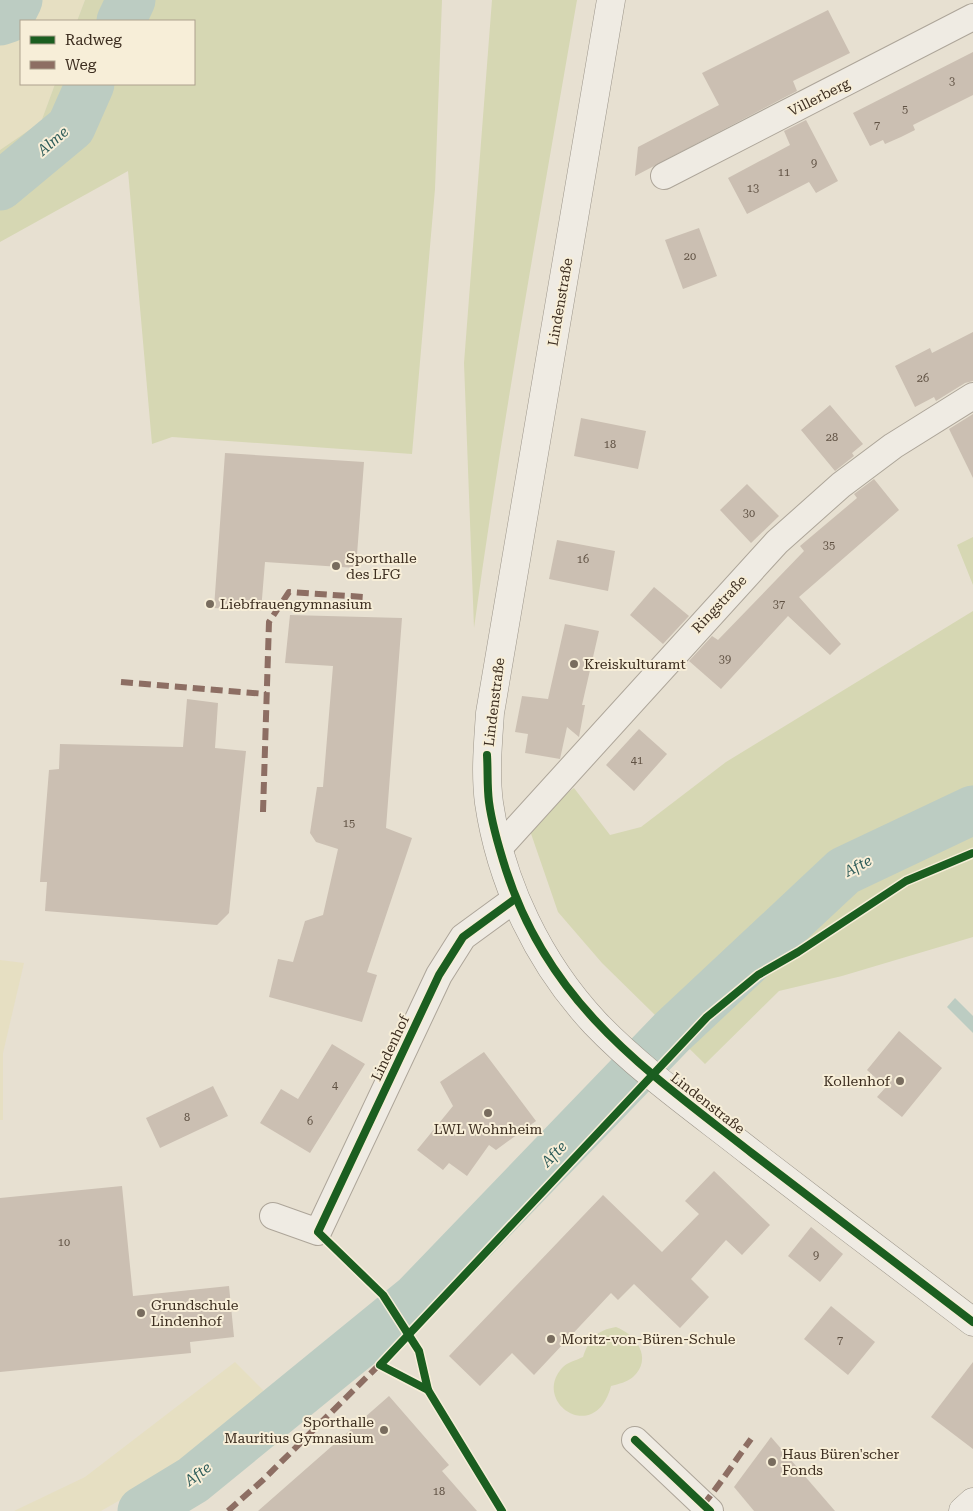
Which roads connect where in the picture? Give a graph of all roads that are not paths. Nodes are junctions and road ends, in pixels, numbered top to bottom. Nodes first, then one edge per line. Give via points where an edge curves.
1 (611, 0) edge
2 (973, 17) edge
3 (664, 176) dead end
4 (973, 396) edge
5 (499, 848) junction
6 (515, 899) junction
7 (273, 1216) dead end
8 (973, 1322) edge
9 (635, 1440) dead end
10 (973, 1502) edge
11 (710, 1511) edge
12 (963, 1511) edge

1 - 5 main road, Lindenstraße via 490,713 487,755 489,802
2 - 3 street, Villerberg
4 - 5 street, Ringstraße via 893,446 841,485 777,542
5 - 6 main road, Lindenstraße
6 - 7 street, Lindenhof via 463,937 439,975 318,1232
6 - 8 main road, Lindenstraße via 539,948 568,991 596,1023 676,1094
9 - 11 street
10 - 12 main road

